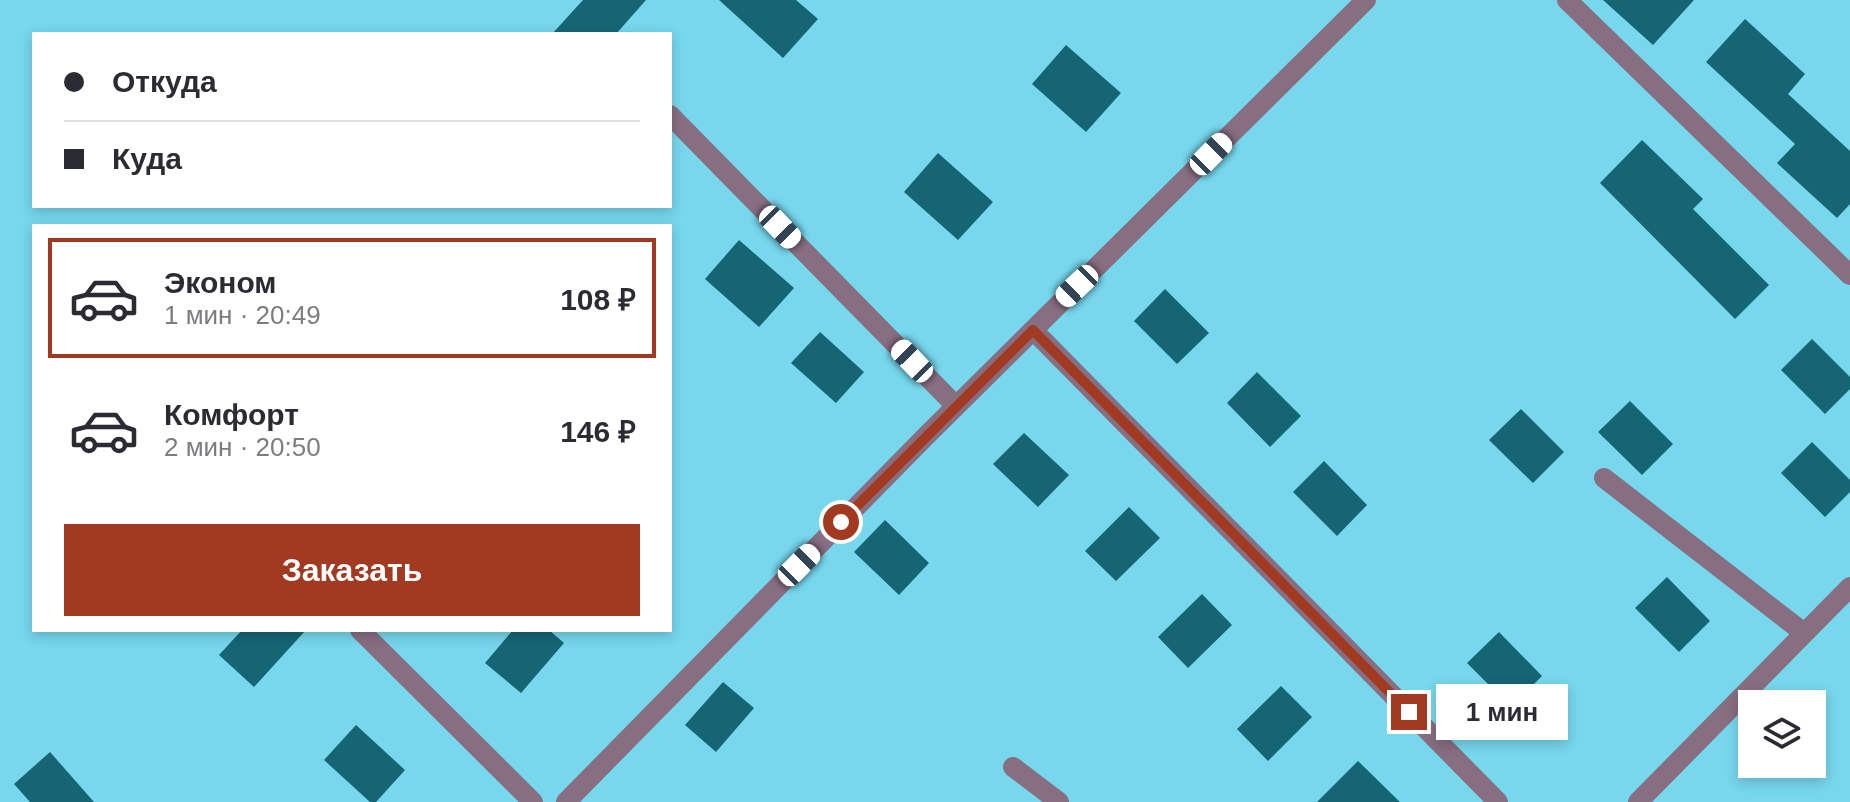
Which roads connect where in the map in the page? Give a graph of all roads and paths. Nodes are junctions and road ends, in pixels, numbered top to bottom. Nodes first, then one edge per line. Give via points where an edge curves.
1 (1366, 0) edge
2 (1567, 0) edge
3 (672, 117) edge
4 (1850, 275) edge
5 (1033, 330) junction
6 (956, 406) junction
7 (1604, 478) dead end
8 (1850, 587) edge
9 (362, 632) edge
10 (1804, 633) junction
11 (1013, 767) dead end
12 (533, 802) edge
13 (566, 802) edge
14 (1059, 802) edge
15 (1498, 802) edge
16 (1638, 802) edge

1 - 5 street
2 - 4 street
3 - 6 street
5 - 6 street
5 - 15 street
6 - 13 street
7 - 10 street
8 - 10 street
9 - 12 street
10 - 16 street
11 - 14 street

